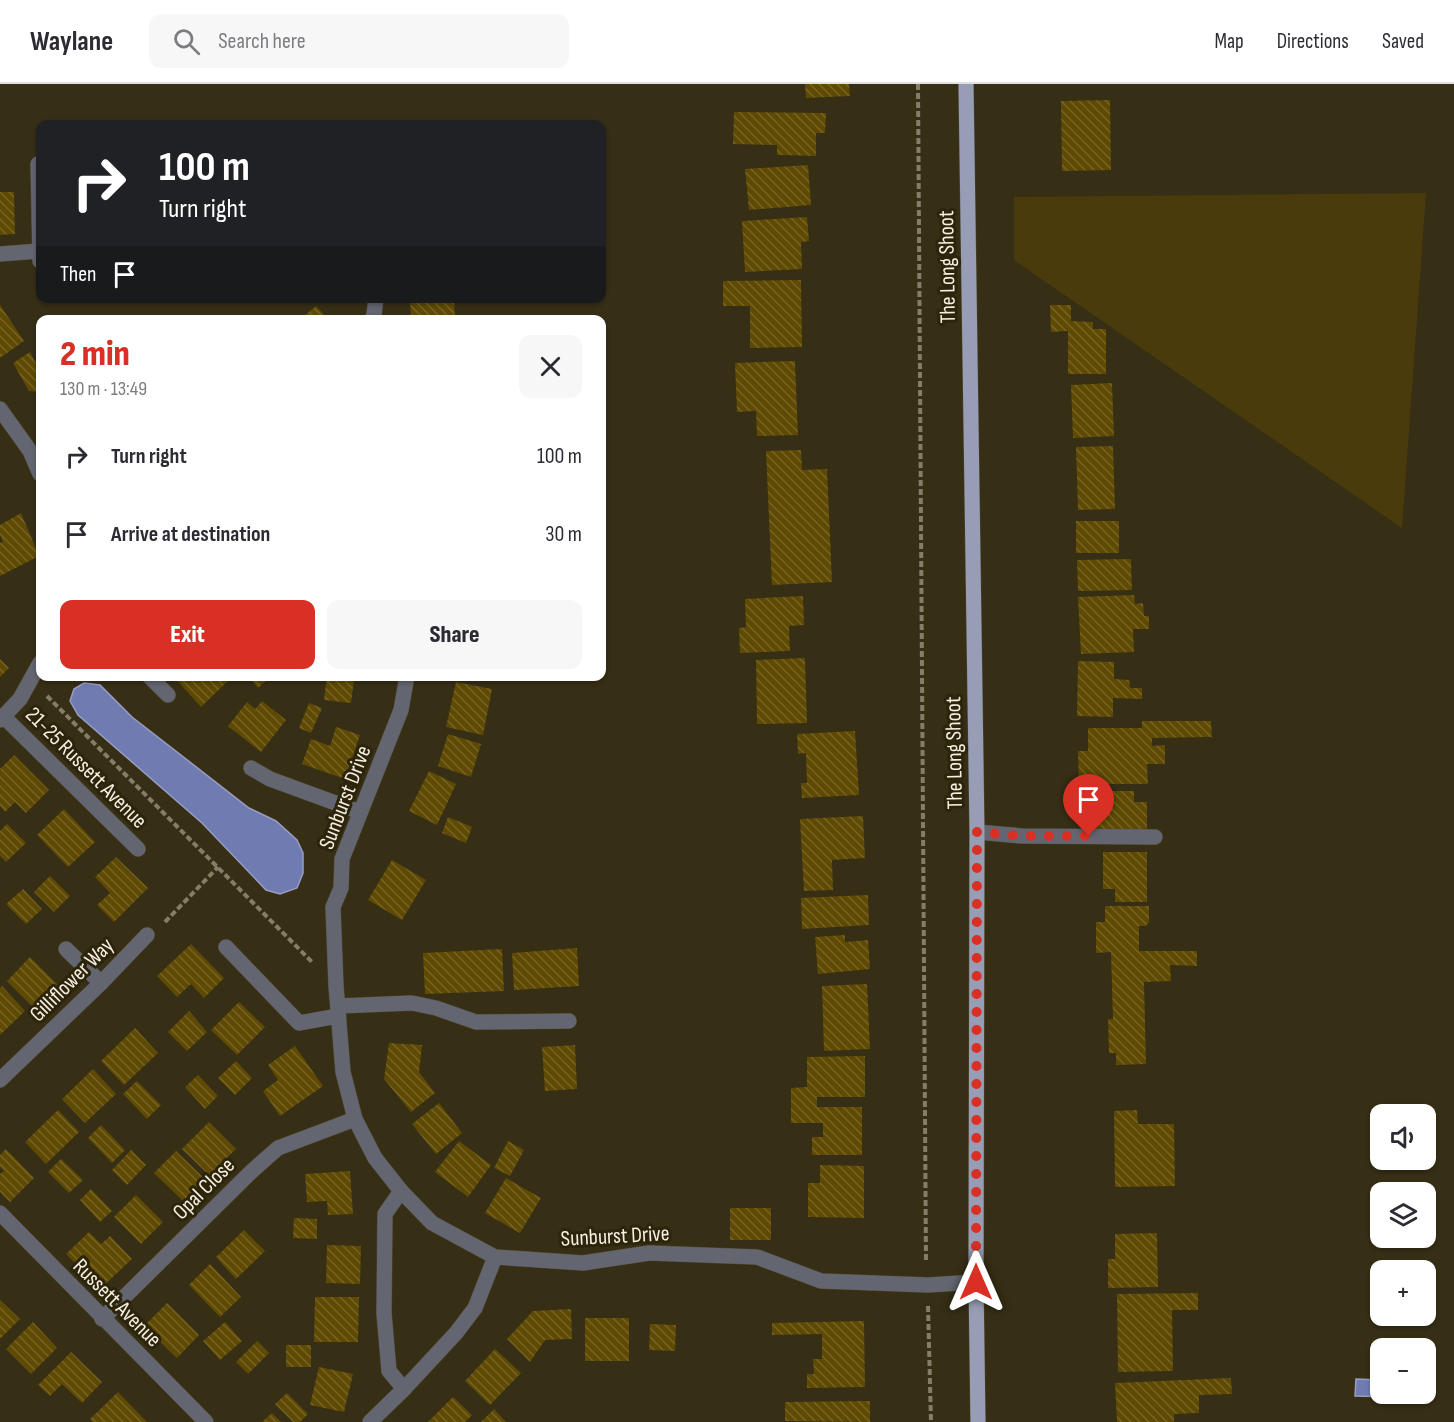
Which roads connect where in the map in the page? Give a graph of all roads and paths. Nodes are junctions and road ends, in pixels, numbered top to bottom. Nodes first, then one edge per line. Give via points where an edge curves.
1 (918, 84) edge
2 (966, 84) edge
3 (0, 254) edge
4 (36, 256) edge
5 (0, 409) edge
6 (35, 448) edge
7 (36, 671) edge
8 (31, 680) junction
9 (153, 681) edge
10 (406, 681) edge
11 (168, 695) dead end
12 (2, 719) edge
13 (251, 768) dead end
14 (360, 812) junction
15 (977, 832) junction
16 (1155, 837) dead end
17 (138, 849) dead end
18 (218, 867) junction
19 (147, 935) joint
20 (226, 947) dead end
21 (66, 949) dead end
22 (101, 983) junction
23 (336, 986) junction
24 (338, 1011) junction
25 (569, 1021) dead end
26 (0, 1080) edge
27 (355, 1119) junction
28 (401, 1191) junction
29 (0, 1213) edge
30 (495, 1257) junction
31 (976, 1282) junction
32 (928, 1285) junction
33 (102, 1319) junction
34 (404, 1389) junction
35 (206, 1422) edge
36 (370, 1422) edge
37 (931, 1422) edge
38 (978, 1422) edge

1 - 32 path
2 - 15 main road, The Long Shoot
3 - 4 street
5 - 6 street
7 - 8 street
8 - 12 street
8 - 18 path
9 - 11 street
10 - 14 street, Sunburst Drive via 401,710
12 - 17 street, 21-25 Russett Avenue
13 - 14 street via 270,779
14 - 23 street, Sunburst Drive via 342,859 341,888 333,907
15 - 16 street
15 - 31 main road, The Long Shoot
18 - 19 path via 161,926
18 - 23 path
19 - 22 street, Gilliflower Way
20 - 24 street via 299,1023
21 - 22 street
22 - 26 street, Gilliflower Way
23 - 24 street, Sunburst Drive
24 - 25 street via 412,1003 476,1022
24 - 27 street, Sunburst Drive via 343,1072
27 - 28 street, Sunburst Drive via 375,1158
27 - 33 street, Opal Close via 278,1148
28 - 30 street, Sunburst Drive via 432,1223
28 - 34 street via 385,1214 384,1313 389,1371
29 - 33 street, Russett Avenue
30 - 32 street, Sunburst Drive via 583,1263 649,1253 757,1257 821,1281
30 - 34 street via 476,1308
31 - 32 street, Sunburst Drive
31 - 38 main road, The Long Shoot
32 - 37 path
33 - 35 street, Russett Avenue
34 - 36 street

